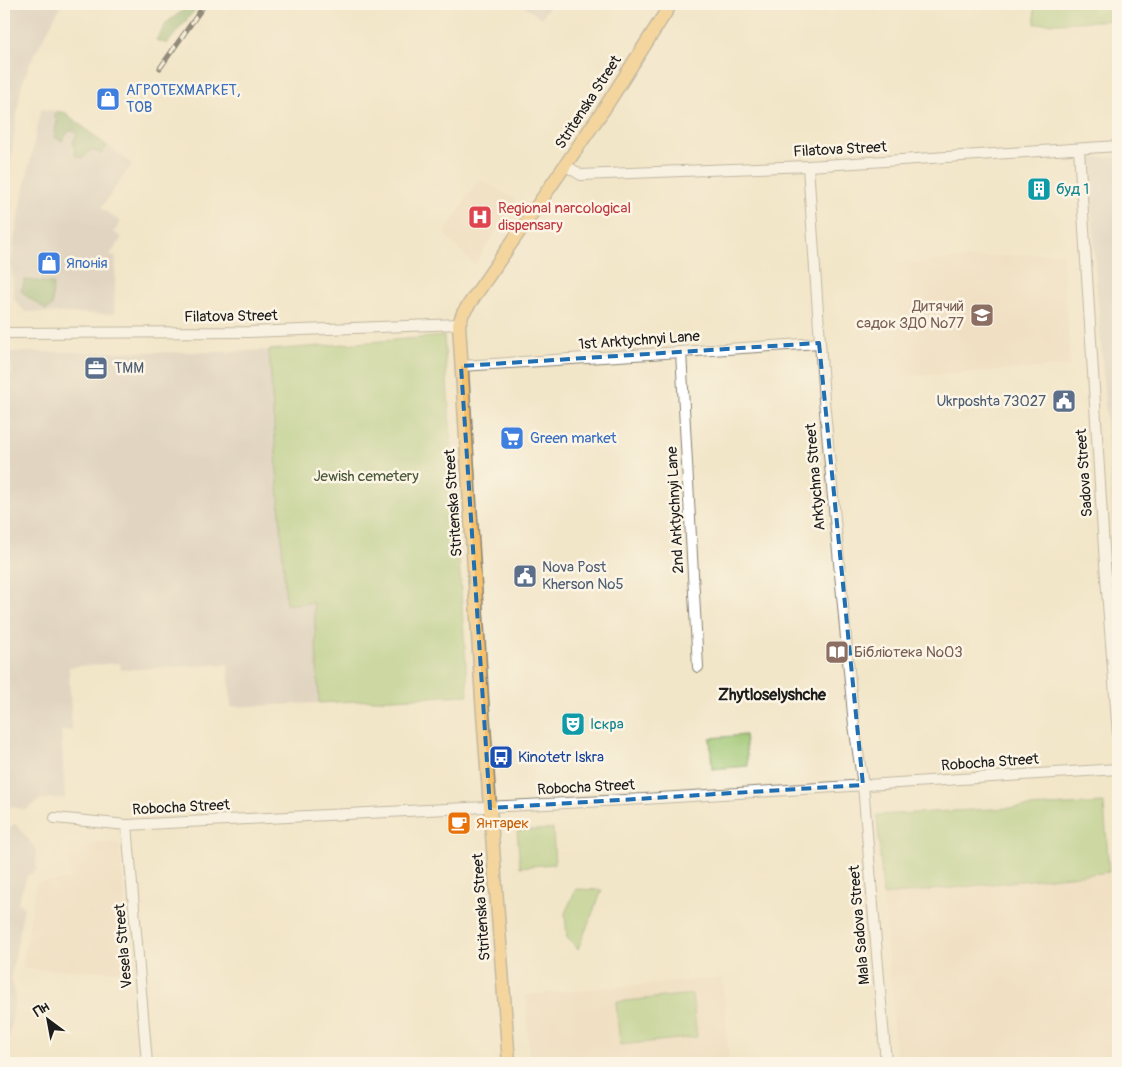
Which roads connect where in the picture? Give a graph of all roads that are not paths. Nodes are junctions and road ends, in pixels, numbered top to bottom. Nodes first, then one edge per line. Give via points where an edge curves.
1 (671, 4) edge
2 (1118, 146) edge
3 (1079, 149) junction
4 (566, 166) junction
5 (808, 166) junction
6 (459, 324) junction
7 (4, 333) edge
8 (819, 344) junction
9 (681, 352) junction
10 (461, 366) junction
11 (698, 667) dead end
12 (1118, 735) edge
13 (1118, 769) edge
14 (863, 785) junction
15 (490, 808) junction
16 (55, 818) dead end
17 (127, 825) junction
18 (147, 1063) edge
19 (509, 1063) edge
20 (886, 1063) edge

1 - 4 main road, Stritenska Street
2 - 3 street, Filatova Street
3 - 5 street, Filatova Street
3 - 12 street, Sadova Street
4 - 5 street, Filatova Street via 581,175
4 - 6 main road, Stritenska Street via 465,310
5 - 8 street, Arktychna Street
6 - 7 street, Filatova Street via 250,332
6 - 10 main road, Stritenska Street
8 - 9 street, 1st Arktychnyi Lane
8 - 14 street, Arktychna Street via 853,717
9 - 10 street, 1st Arktychnyi Lane
9 - 11 street, 2nd Arktychnyi Lane
10 - 15 main road, Stritenska Street
13 - 14 street, Robocha Street
14 - 15 street, Robocha Street
14 - 20 street, Mala Sadova Street
15 - 17 street, Robocha Street
15 - 19 main road, Stritenska Street
16 - 17 street, Robocha Street
17 - 18 street, Vesela Street

